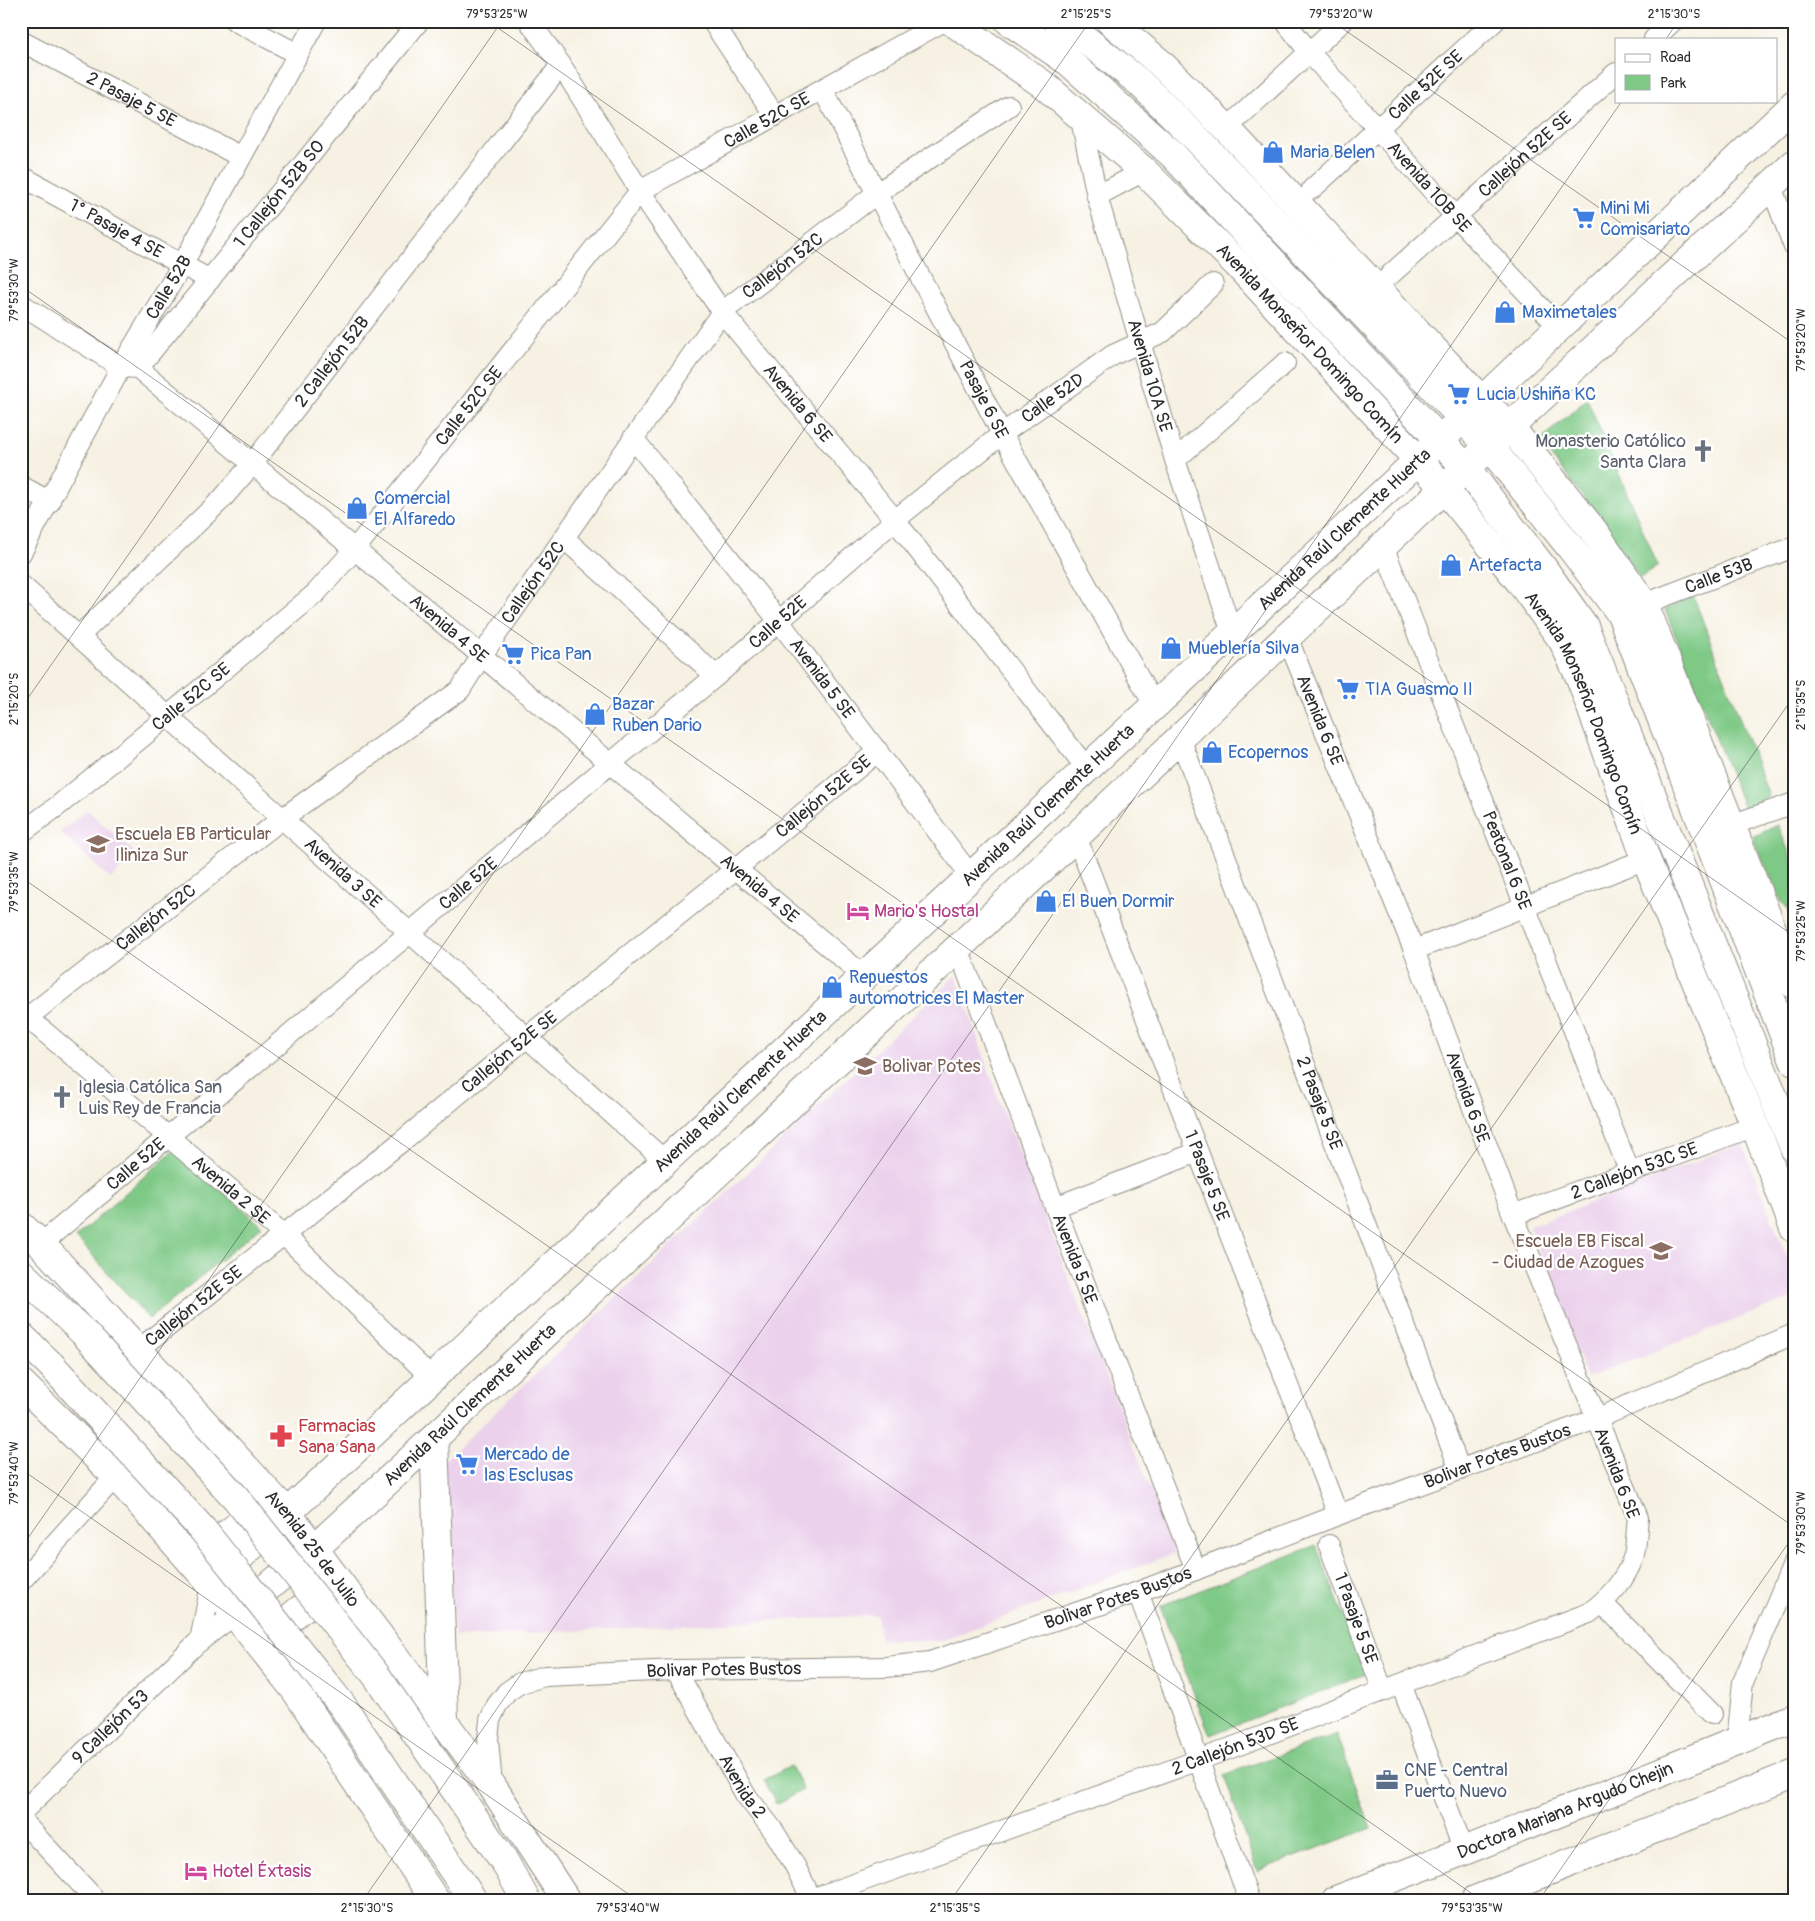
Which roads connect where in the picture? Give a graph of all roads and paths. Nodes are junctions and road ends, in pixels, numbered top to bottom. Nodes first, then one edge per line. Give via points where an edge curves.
1 (235, 21) edge
2 (316, 21) edge
3 (419, 21) edge
4 (530, 21) edge
5 (712, 21) edge
6 (944, 21) edge
7 (951, 21) edge
8 (1009, 21) edge
9 (1057, 21) edge
10 (1110, 21) edge
11 (1285, 21) edge
12 (1343, 21) edge
13 (1495, 21) edge
14 (1673, 21) edge
15 (1655, 38) edge
16 (21, 41) edge
17 (1309, 52) junction
18 (298, 54) junction
19 (1159, 62) junction
20 (561, 65) junction
21 (1615, 74) edge
22 (1139, 82) junction
23 (823, 90) junction
24 (1794, 105) edge
25 (1009, 106) dead end
26 (1080, 115) junction
27 (775, 116) junction
28 (1238, 118) dead end
29 (1379, 128) junction
30 (241, 158) junction
31 (1794, 164) edge
32 (1144, 170) junction
33 (21, 176) edge
34 (1771, 186) junction
35 (1312, 189) dead end
36 (640, 191) junction
37 (877, 193) junction
38 (1209, 194) junction
39 (1097, 196) junction
40 (1186, 212) junction
41 (1456, 217) junction
42 (1794, 247) edge
43 (182, 265) junction
44 (1390, 275) dead end
45 (210, 280) junction
46 (1213, 284) dead end
47 (21, 304) edge
48 (722, 312) junction
49 (1558, 327) junction
50 (1140, 342) junction
51 (1285, 363) dead end
52 (129, 367) junction
53 (1481, 400) junction
54 (1462, 418) junction
55 (1510, 427) junction
56 (1002, 434) junction
57 (633, 438) junction
58 (1440, 439) junction
59 (1489, 446) junction
60 (1175, 460) junction
61 (1418, 460) junction
62 (253, 463) junction
63 (1466, 468) junction
64 (21, 486) edge
65 (1444, 488) junction
66 (50, 502) junction
67 (895, 520) junction
68 (564, 538) junction
69 (1383, 546) junction
70 (355, 548) junction
71 (21, 553) edge
72 (1792, 553) edge
73 (21, 585) edge
74 (1644, 604) junction
75 (779, 620) junction
76 (1232, 633) junction
77 (79, 636) junction
78 (1287, 637) junction
79 (482, 655) junction
80 (716, 676) junction
81 (1154, 705) junction
82 (168, 716) junction
83 (1180, 738) junction
84 (878, 751) junction
85 (1692, 762) junction
86 (611, 763) junction
87 (1087, 768) junction
88 (1794, 803) edge
89 (283, 818) junction
90 (1731, 825) junction
91 (21, 833) edge
92 (1076, 836) junction
93 (1646, 860) junction
94 (738, 868) junction
95 (971, 876) junction
96 (1526, 906) junction
97 (410, 932) junction
98 (958, 948) junction
99 (1414, 950) junction
100 (864, 976) junction
101 (1794, 985) edge
102 (23, 1018) edge
103 (527, 1036) junction
104 (1794, 1062) edge
105 (1755, 1126) junction
106 (168, 1136) junction
107 (1794, 1148) edge
108 (1198, 1152) junction
109 (665, 1161) junction
110 (1630, 1173) junction
111 (1055, 1207) junction
112 (1513, 1216) junction
113 (1794, 1228) edge
114 (283, 1234) junction
115 (31, 1235) edge
116 (21, 1273) edge
117 (1794, 1334) edge
118 (21, 1336) edge
119 (138, 1350) junction
120 (432, 1378) junction
121 (21, 1383) edge
122 (1596, 1419) junction
123 (434, 1438) junction
124 (1460, 1470) junction
125 (116, 1476) junction
126 (262, 1485) junction
127 (287, 1512) junction
128 (1338, 1515) junction
129 (1329, 1545) dead end
130 (315, 1548) junction
131 (181, 1550) junction
132 (1633, 1557) joint
133 (1794, 1562) edge
134 (1196, 1570) junction
135 (21, 1580) edge
136 (211, 1584) junction
137 (1138, 1592) junction
138 (348, 1593) junction
139 (1602, 1603) junction
140 (235, 1614) junction
141 (200, 1641) junction
142 (268, 1655) junction
143 (676, 1670) junction
144 (1392, 1688) junction
145 (1712, 1714) dead end
146 (1794, 1718) edge
147 (444, 1719) junction
148 (1737, 1742) junction
149 (1199, 1760) junction
150 (1794, 1774) edge
151 (492, 1786) junction
152 (21, 1813) edge
153 (21, 1820) edge
154 (1464, 1851) junction
155 (92, 1896) dead end
156 (435, 1900) edge
157 (473, 1900) edge
158 (526, 1900) edge
159 (566, 1900) edge
160 (812, 1900) edge
161 (1249, 1900) edge
162 (1336, 1900) edge
163 (1475, 1900) edge

1 - 18 street
2 - 18 street, Calle 52B
3 - 45 street, 1 Callejón 52B SO
4 - 20 street, Avenida 6 SE
5 - 27 street
6 - 23 street, Calle 52C SE
7 - 26 main road, Avenida Monseñor Domingo Comín via 1044,85
8 - 38 main road, Avenida Monseñor Domingo Comín via 1069,62 1172,154
9 - 22 main road
10 - 19 main road
11 - 17 street, Avenida 10B SE
12 - 17 street
13 - 29 street, Calle 52E SE
14 - 15 street
16 - 30 street, 2 Pasaje 5 SE
17 - 28 street
17 - 29 street, Avenida 10B SE
18 - 30 street, Calle 52B
19 - 22 main road
19 - 53 main road via 1227,129
20 - 36 street, Avenida 6 SE
20 - 62 street, 2 Callejón 52B
21 - 41 street, Callejón 52E SE
22 - 54 main road
23 - 27 street, Calle 52C SE
23 - 37 street, Pasaje 6 SE
24 - 49 main road, Avenida Raúl Clemente Huerta
25 - 37 street, Callejón 52C
26 - 32 main road, Avenida Monseñor Domingo Comín
26 - 39 street, Avenida 10A SE
27 - 36 street, Calle 52C SE
29 - 35 street, Calle 52E SE
29 - 41 street, Avenida 10B SE
30 - 43 street, Calle 52B
31 - 34 main road, Avenida Raúl Clemente Huerta
32 - 39 street
32 - 40 main road, Avenida Monseñor Domingo Comín
33 - 43 street, 1° Pasaje 4 SE
34 - 42 street
34 - 55 main road, Avenida Raúl Clemente Huerta
36 - 48 street, Avenida 6 SE
36 - 70 street, Calle 52C SE
37 - 48 street, Callejón 52C
37 - 56 street, Pasaje 6 SE
38 - 40 main road
38 - 58 main road, Avenida Monseñor Domingo Comín
39 - 50 street, Avenida 10A SE
40 - 61 main road, Avenida Monseñor Domingo Comín
41 - 44 street, Callejón 52E SE
41 - 49 street, Avenida 10B SE
43 - 45 street, 1° Pasaje 4 SE
43 - 52 street, Calle 52B
45 - 52 street, 1 Callejón 52B SO
46 - 50 street, Calle 52D via 1169,328
47 - 52 street, Avenida 4 SE
48 - 57 street, Callejón 52C
48 - 67 street, Avenida 6 SE
49 - 53 main road, Avenida Raúl Clemente Huerta
50 - 56 street, Calle 52D via 1113,355
50 - 60 street, Avenida 10A SE
51 - 60 street
52 - 62 street, Avenida 4 SE
52 - 66 street, Calle 52B
53 - 54 main road, Avenida Raúl Clemente Huerta
53 - 55 main road
54 - 58 main road, Avenida Raúl Clemente Huerta
54 - 59 main road
55 - 59 main road, Avenida Raúl Clemente Huerta
55 - 74 main road via 1593,530
56 - 67 street, Calle 52D
56 - 81 street, Pasaje 6 SE
57 - 68 street, Callejón 52C
57 - 75 street, Avenida 5 SE
58 - 61 main road, Avenida Raúl Clemente Huerta
58 - 63 main road, Avenida Monseñor Domingo Comín
59 - 63 main road, Avenida Raúl Clemente Huerta
59 - 85 main road via 1621,614
60 - 76 street, Avenida 10A SE
61 - 65 main road, Avenida Monseñor Domingo Comín
61 - 76 main road, Avenida Raúl Clemente Huerta
62 - 70 street, Avenida 4 SE
62 - 77 street, 2 Callejón 52B via 222,498
63 - 65 main road, Avenida Raúl Clemente Huerta
63 - 107 main road, Avenida Monseñor Domingo Comín via 1584,626
64 - 66 street
65 - 69 main road, Avenida Raúl Clemente Huerta
65 - 93 main road, Avenida Monseñor Domingo Comín via 1563,640 1581,680
66 - 71 street, Calle 52B
67 - 75 street, Calle 52E
67 - 87 street, Avenida 6 SE
68 - 79 street, Callejón 52C
68 - 80 street
69 - 78 main road, Avenida Raúl Clemente Huerta
69 - 96 street, Peatonal 6 SE
70 - 79 street, Avenida 4 SE
70 - 82 street, Calle 52C SE via 316,593
72 - 74 street, Calle 53B
73 - 77 street, Avenida 3 SE
74 - 85 main road
75 - 80 street, Calle 52E
75 - 84 street, Avenida 5 SE
76 - 81 main road, Avenida Raúl Clemente Huerta
77 - 82 street, Avenida 3 SE
78 - 83 main road, Avenida Raúl Clemente Huerta
78 - 99 street, Avenida 6 SE
79 - 86 street, Avenida 4 SE
79 - 89 street, Callejón 52C via 460,690
80 - 86 street, Calle 52E
81 - 87 main road, Avenida Raúl Clemente Huerta
82 - 89 street, Avenida 3 SE
82 - 91 street, Calle 52C SE
83 - 92 main road, Avenida Raúl Clemente Huerta
83 - 124 street, 2 Pasaje 5 SE
84 - 94 street, Callejón 52E SE
84 - 95 street, Avenida 5 SE
85 - 90 main road
85 - 104 main road
86 - 94 street, Avenida 4 SE
86 - 97 street, Calle 52E
87 - 95 main road, Avenida Raúl Clemente Huerta
88 - 90 street
89 - 97 street, Avenida 3 SE
89 - 102 street, Callejón 52C
90 - 101 main road
92 - 98 main road, Avenida Raúl Clemente Huerta
92 - 108 street, 1 Pasaje 5 SE
93 - 96 street
93 - 105 main road, Avenida Monseñor Domingo Comín
94 - 100 street, Avenida 4 SE
94 - 103 street, Callejón 52E SE
95 - 100 main road, Avenida Raúl Clemente Huerta
96 - 99 street
96 - 110 street, Peatonal 6 SE
97 - 103 street, Avenida 3 SE
97 - 106 street, Calle 52E
98 - 111 street, Avenida 5 SE
98 - 123 main road, Avenida Raúl Clemente Huerta
99 - 112 street, Avenida 6 SE
100 - 109 main road, Avenida Raúl Clemente Huerta
102 - 106 street, Avenida 2 SE
103 - 109 street, Avenida 3 SE
103 - 114 street, Callejón 52E SE via 401,1142
105 - 110 street, 2 Callejón 53C SE
105 - 113 main road, Avenida Monseñor Domingo Comín
106 - 114 street, Avenida 2 SE
106 - 115 street, Calle 52E
108 - 111 street
108 - 128 street, 1 Pasaje 5 SE
109 - 120 main road, Avenida Raúl Clemente Huerta
110 - 112 street, 2 Callejón 53C SE
111 - 134 street, Avenida 5 SE
112 - 122 street, Avenida 6 SE
114 - 119 street, Callejón 52E SE
114 - 120 street, Avenida 2 SE
115 - 119 main road, Avenida 25 de Julio
116 - 158 main road, Avenida 25 de Julio, bridge via 83,1332 236,1498 376,1675 504,1861
117 - 122 street, Bolivar Potes Bustos
118 - 157 main road, bridge via 203,1530 336,1697
119 - 126 main road, Avenida 25 de Julio
120 - 127 main road, Avenida Raúl Clemente Huerta
121 - 125 main road
122 - 124 street, Bolivar Potes Bustos
122 - 132 street, Avenida 6 SE via 1638,1518
123 - 130 main road, Avenida Raúl Clemente Huerta
123 - 147 main road
124 - 128 street, Bolivar Potes Bustos
125 - 131 main road
125 - 135 street
126 - 127 main road, Avenida 25 de Julio
126 - 131 main road via 260,1497 232,1531 200,1550
127 - 130 main road, Avenida 25 de Julio
127 - 136 main road, Avenida Raúl Clemente Huerta
128 - 134 street, Bolivar Potes Bustos
129 - 144 street, 1 Pasaje 5 SE
130 - 138 main road, Avenida 25 de Julio
130 - 140 main road, Avenida Raúl Clemente Huerta
131 - 136 main road
132 - 139 street, 2 Callejón 53D SE via 1615,1590
133 - 148 street via 1743,1682
134 - 137 street, Bolivar Potes Bustos
136 - 140 main road
136 - 141 street
137 - 143 street, Bolivar Potes Bustos via 930,1662 886,1667
137 - 149 street
138 - 142 main road via 335,1594 306,1606 288,1619 274,1639
138 - 147 main road, Avenida 25 de Julio
139 - 144 street, 2 Callejón 53D SE via 1588,1613
139 - 145 street
140 - 141 street, 9 Callejón 53
140 - 142 main road
141 - 152 street, 9 Callejón 53
142 - 156 main road via 296,1691
143 - 151 street, Bolivar Potes Bustos via 545,1676 520,1683 507,1692 490,1720 488,1739
143 - 160 street, Avenida 2 via 745,1794 789,1855
144 - 149 street, 2 Callejón 53D SE
144 - 154 street, 1 Pasaje 5 SE
146 - 148 main road, Doctora Mariana Argudo Chejin
147 - 151 main road, Avenida 25 de Julio
148 - 154 main road, Doctora Mariana Argudo Chejin
149 - 160 street, 2 Callejón 53D SE
149 - 161 street
150 - 163 main road
151 - 159 main road, Avenida 25 de Julio
153 - 155 street
154 - 162 main road, Doctora Mariana Argudo Chejin

